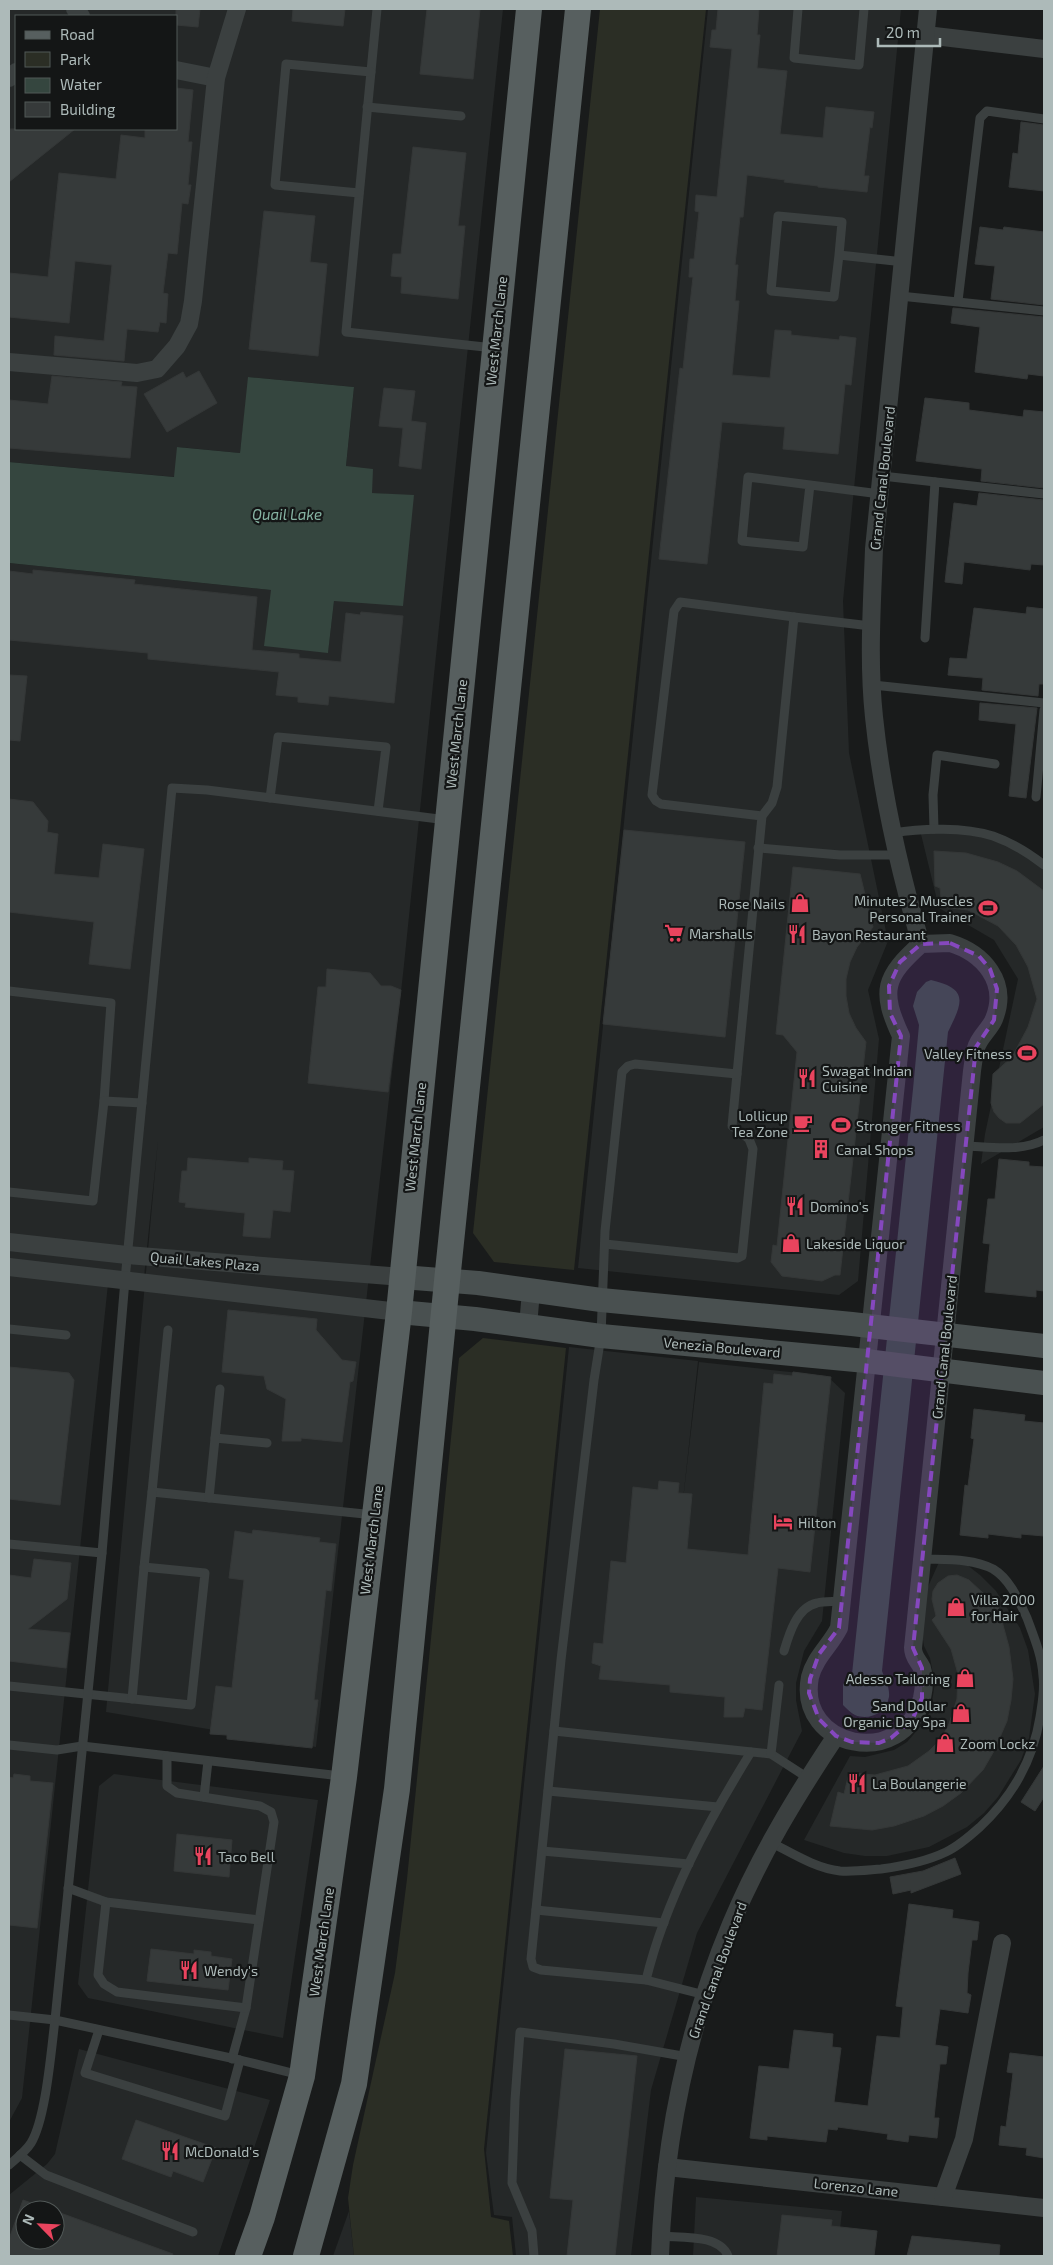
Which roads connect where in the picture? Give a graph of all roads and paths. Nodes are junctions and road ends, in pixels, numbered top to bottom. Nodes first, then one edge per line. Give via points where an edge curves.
1 (237, 9) edge
2 (377, 9) edge
3 (529, 9) edge
4 (578, 9) edge
5 (798, 9) edge
6 (864, 9) edge
7 (928, 9) edge
8 (926, 35) junction
9 (1044, 49) edge
10 (178, 70) edge
11 (371, 72) junction
12 (216, 78) junction
13 (367, 107) junction
14 (461, 116) dead end
15 (1044, 119) edge
16 (359, 193) junction
17 (839, 255) junction
18 (904, 262) junction
19 (900, 296) junction
20 (958, 301) junction
21 (1044, 311) edge
22 (494, 348) junction
23 (9, 362) edge
24 (935, 482) junction
25 (810, 485) junction
26 (881, 485) junction
27 (1044, 494) edge
28 (794, 617) junction
29 (871, 626) junction
30 (925, 638) dead end
31 (873, 685) junction
32 (1044, 703) edge
33 (1044, 710) edge
34 (995, 764) dead end
35 (1036, 797) dead end
36 (270, 798) junction
37 (378, 811) junction
38 (762, 816) junction
39 (447, 820) junction
40 (934, 829) junction
41 (893, 833) junction
42 (758, 848) junction
43 (898, 855) junction
44 (1044, 864) edge
45 (921, 944) junction
46 (9, 991) edge
47 (737, 1074) junction
48 (104, 1101) junction
49 (142, 1103) junction
50 (1044, 1140) edge
51 (964, 1146) junction
52 (9, 1192) edge
53 (9, 1242) edge
54 (605, 1244) junction
55 (128, 1255) junction
56 (9, 1267) edge
57 (402, 1277) junction
58 (125, 1280) junction
59 (447, 1281) junction
60 (530, 1291) junction
61 (601, 1300) junction
62 (399, 1312) junction
63 (444, 1316) junction
64 (528, 1326) junction
65 (870, 1326) junction
66 (9, 1328) edge
67 (168, 1330) dead end
68 (66, 1335) dead end
69 (601, 1336) junction
70 (944, 1336) junction
71 (1044, 1346) edge
72 (866, 1361) junction
73 (941, 1371) junction
74 (1044, 1383) edge
75 (220, 1389) dead end
76 (215, 1438) junction
77 (267, 1443) dead end
78 (152, 1492) junction
79 (209, 1498) junction
80 (374, 1514) junction
81 (9, 1544) edge
82 (102, 1553) junction
83 (922, 1559) junction
84 (144, 1567) junction
85 (842, 1601) junction
86 (784, 1651) dead end
87 (1042, 1654) edge
88 (779, 1685) dead end
89 (9, 1686) edge
90 (87, 1694) junction
91 (132, 1699) junction
92 (554, 1731) junction
93 (836, 1736) junction
94 (9, 1745) edge
95 (82, 1746) junction
96 (752, 1752) junction
97 (771, 1754) junction
98 (168, 1756) junction
99 (208, 1761) junction
100 (344, 1776) junction
101 (808, 1778) junction
102 (548, 1791) junction
103 (204, 1797) junction
104 (718, 1807) junction
105 (770, 1842) junction
106 (542, 1851) junction
107 (689, 1864) junction
108 (68, 1888) junction
109 (106, 1902) junction
110 (536, 1910) junction
111 (259, 1920) junction
112 (664, 1922) junction
113 (1002, 1943) dead end
114 (646, 1980) junction
115 (706, 1995) junction
116 (246, 2008) junction
117 (9, 2015) edge
118 (55, 2020) junction
119 (99, 2030) junction
120 (688, 2057) junction
121 (236, 2060) junction
122 (302, 2076) junction
123 (20, 2155) junction
124 (9, 2166) edge
125 (667, 2167) junction
126 (943, 2197) junction
127 (1044, 2208) edge
128 (193, 2232) dead end
129 (660, 2236) junction
130 (248, 2256) edge
131 (306, 2256) edge
132 (534, 2256) edge
133 (660, 2256) edge
134 (728, 2256) edge

1 - 12 street
2 - 11 lane
3 - 22 main road, West March Lane
4 - 59 main road
5 - 6 lane via 794,58 859,65
7 - 8 street, Grand Canal Boulevard
8 - 9 street
8 - 18 street, Grand Canal Boulevard
10 - 12 street
11 - 13 lane
11 - 16 lane via 286,64 284,83 274,185
12 - 23 street via 193,300 189,324 177,346 157,369 137,373
13 - 14 lane
13 - 16 lane
15 - 20 lane via 987,111 980,118
16 - 22 lane via 346,332
17 - 17 lane via 842,222 778,216 771,290 834,297
17 - 18 lane
18 - 19 street, Grand Canal Boulevard
19 - 20 lane
19 - 26 street, Grand Canal Boulevard
20 - 21 lane
22 - 39 main road, West March Lane
24 - 26 lane
24 - 27 lane
24 - 30 lane
25 - 25 lane via 748,477 742,541 803,547
25 - 26 lane
26 - 29 street, Grand Canal Boulevard
28 - 29 lane
28 - 38 lane via 777,788 772,803
28 - 38 lane via 680,602 674,611 652,795 660,804
29 - 31 street, Grand Canal Boulevard
31 - 32 lane
31 - 41 street, Grand Canal Boulevard via 885,800
33 - 35 lane
34 - 40 lane via 938,755 933,795
36 - 37 lane
36 - 37 lane via 278,737 386,748
36 - 49 lane via 172,788
37 - 39 lane
38 - 42 lane
39 - 57 main road, West March Lane
40 - 41 lane
40 - 44 lane via 993,836
41 - 43 street, Grand Canal Boulevard
42 - 43 lane via 840,855
42 - 47 lane
43 - 45 street, Grand Canal Boulevard
45 - 51 street, Grand Canal Boulevard via 950,943 979,956 990,969 997,989 994,1020 976,1047
45 - 65 street via 900,962 889,986 890,1013 901,1036
46 - 48 lane via 111,1003
47 - 54 lane via 635,1064 622,1072
47 - 54 lane via 732,1126 749,1140 753,1149 742,1256
48 - 49 lane
48 - 52 lane via 93,1201
49 - 55 lane
50 - 51 lane via 1023,1148
51 - 70 street, Grand Canal Boulevard
53 - 55 street, Quail Lakes Plaza
54 - 61 lane
55 - 57 street, Quail Lakes Plaza
55 - 58 lane
56 - 58 street, Quail Lakes Plaza
57 - 59 street
57 - 62 main road, West March Lane
58 - 62 street, Quail Lakes Plaza
58 - 82 lane
59 - 60 street
59 - 63 main road
60 - 61 street
60 - 64 street
61 - 65 street
61 - 69 lane
62 - 63 street, Venezia Boulevard
62 - 80 main road, West March Lane
63 - 64 street, Venezia Boulevard
63 - 131 main road via 397,1789 354,2084
64 - 69 street, Venezia Boulevard
65 - 70 street
65 - 72 street
66 - 68 lane
67 - 78 lane
69 - 72 street, Venezia Boulevard
69 - 92 lane
70 - 71 street
70 - 73 street, Grand Canal Boulevard
72 - 73 street, Venezia Boulevard
72 - 85 street
73 - 74 street, Venezia Boulevard
73 - 83 street, Grand Canal Boulevard
75 - 76 lane
76 - 77 lane
76 - 79 lane
78 - 79 lane
78 - 84 lane
79 - 80 lane
80 - 100 main road, West March Lane
81 - 82 lane
82 - 90 lane
83 - 87 lane via 969,1561 993,1570 1007,1582 1018,1599
83 - 93 street, Grand Canal Boulevard via 913,1648 913,1655 922,1668 924,1684 919,1708 903,1730 879,1743 852,1742
84 - 91 lane
84 - 91 lane via 205,1573 191,1705
85 - 86 lane via 816,1602 810,1606 789,1633
85 - 93 street via 839,1628 813,1666 809,1693 819,1719
87 - 105 lane via 1041,1708 1029,1761 1016,1786 996,1812 968,1838 948,1851 914,1864 861,1871 825,1868
88 - 97 lane
89 - 90 lane
90 - 91 lane
90 - 95 lane
92 - 96 lane
92 - 102 lane
93 - 101 street, Grand Canal Boulevard
94 - 95 lane via 58,1750
95 - 98 lane
95 - 108 lane
96 - 97 lane
96 - 104 lane
97 - 101 lane
98 - 99 lane
98 - 103 lane via 167,1786 177,1792
99 - 100 lane
99 - 103 lane
100 - 122 main road, West March Lane
101 - 105 street, Grand Canal Boulevard
102 - 104 lane
102 - 106 lane
103 - 111 lane via 260,1806 271,1812 274,1822
104 - 107 lane
105 - 115 street, Grand Canal Boulevard via 730,1925
106 - 107 lane
106 - 110 lane
107 - 112 lane
108 - 109 lane
108 - 118 lane
109 - 111 lane
109 - 116 lane via 98,1975 104,1984 118,1992
110 - 112 lane
110 - 114 lane via 533,1967
111 - 116 lane
112 - 114 lane
113 - 126 street via 964,2139
114 - 115 lane
115 - 120 street, Grand Canal Boulevard
116 - 121 lane
117 - 118 lane
118 - 119 lane
118 - 123 lane via 46,2091 37,2128 31,2143
119 - 121 lane
119 - 121 lane via 85,2073 224,2116
120 - 125 street, Grand Canal Boulevard
120 - 132 lane via 520,2032 512,2184 532,2231
121 - 122 lane
122 - 130 main road, West March Lane
123 - 124 lane
123 - 128 lane via 46,2175
125 - 126 street, Lorenzo Lane
125 - 129 street, Grand Canal Boulevard
126 - 127 street, Lorenzo Lane
129 - 133 street, Grand Canal Boulevard
129 - 134 lane via 714,2242 725,2248

